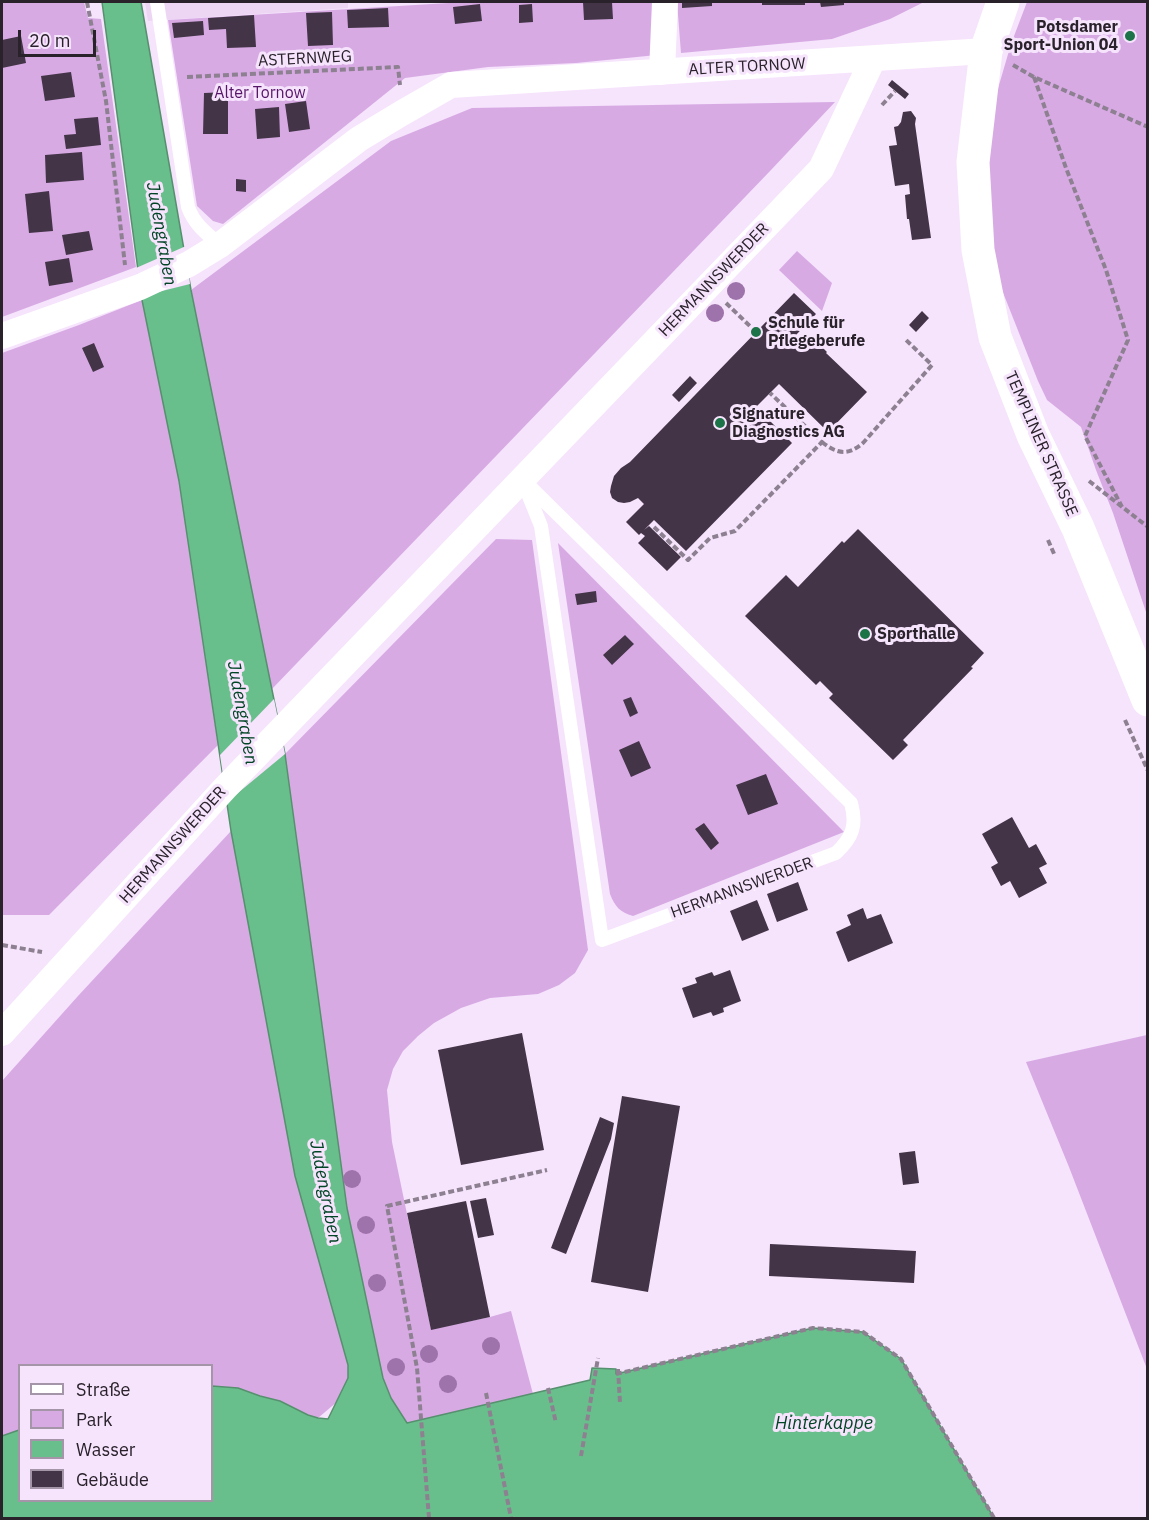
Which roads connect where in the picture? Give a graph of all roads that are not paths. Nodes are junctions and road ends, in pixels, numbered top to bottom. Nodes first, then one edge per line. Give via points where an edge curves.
1 (157, 2) edge
2 (665, 2) edge
3 (1003, 2) edge
4 (986, 51) junction
5 (873, 59) junction
6 (662, 72) junction
7 (220, 245) junction
8 (2, 336) edge
9 (522, 479) junction
10 (1148, 700) edge
11 (2, 1033) edge

1 - 7 lane via 188,207 199,227
2 - 6 street
3 - 4 street, TEMPLINER STRASSE
4 - 5 street, ALTER TORNOW
4 - 10 street, TEMPLINER STRASSE via 973,162 978,250 995,337 1033,435 1078,528
5 - 6 street, ALTER TORNOW
5 - 9 street, HERMANNSWERDER via 821,169
6 - 7 street, ALTER TORNOW via 452,86 360,139
7 - 8 street, ALTER TORNOW via 140,287
9 - 9 lane, HERMANNSWERDER via 852,803 851,836 836,853 602,940 541,526
9 - 11 street, HERMANNSWERDER via 225,788

